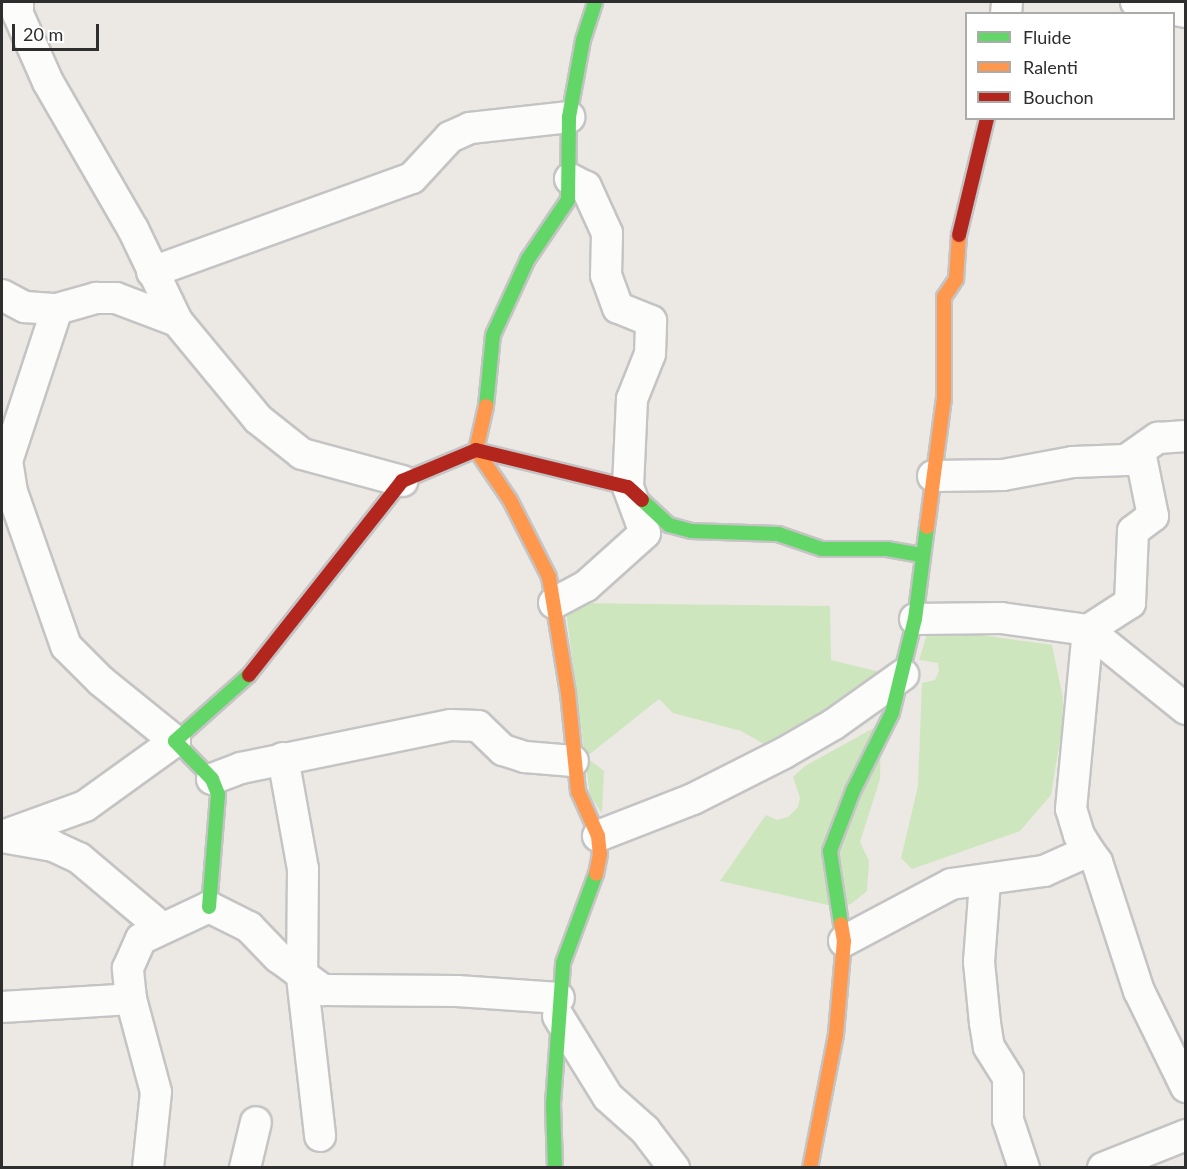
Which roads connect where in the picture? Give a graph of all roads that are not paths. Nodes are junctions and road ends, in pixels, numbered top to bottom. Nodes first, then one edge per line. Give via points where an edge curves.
1 (595, 2) edge
2 (1136, 2) edge
3 (1185, 12) edge
4 (12, 13) edge
5 (569, 117) junction
6 (986, 120) edge
7 (570, 179) junction
8 (152, 272) junction
9 (2, 295) edge
10 (57, 309) junction
11 (177, 321) junction
12 (7, 433) edge
13 (1185, 436) edge
14 (476, 450) junction
15 (1140, 452) junction
16 (933, 476) junction
17 (402, 481) junction
18 (628, 487) junction
19 (922, 555) junction
20 (554, 603) junction
21 (915, 620) junction
22 (1088, 630) junction
23 (903, 675) junction
24 (1185, 709) edge
25 (175, 741) junction
26 (283, 758) junction
27 (573, 761) junction
28 (212, 778) junction
29 (598, 836) junction
30 (2, 837) edge
31 (1089, 851) junction
32 (985, 882) junction
33 (209, 907) junction
34 (162, 928) junction
35 (843, 941) junction
36 (302, 977) junction
37 (131, 999) junction
38 (2, 1007) edge
39 (559, 1007) junction
40 (1185, 1088) edge
41 (256, 1122) dead end
42 (1185, 1135) edge
43 (320, 1136) dead end
44 (148, 1167) edge
45 (245, 1167) edge
46 (555, 1167) edge
47 (674, 1167) edge
48 (810, 1167) edge
49 (1024, 1167) edge
50 (1103, 1167) edge

1 - 5 street via 583,40
2 - 3 street
4 - 8 street via 133,229
5 - 7 street
5 - 8 street via 470,128 450,137 412,178
6 - 16 street via 960,218 956,279 944,297 944,398
7 - 14 street via 568,200 528,259 493,335 488,399
7 - 18 street via 586,187 607,233 606,275 618,308 651,321 650,354 632,399
8 - 11 street
9 - 10 street via 25,307
10 - 11 street via 96,298 116,298
10 - 12 street
11 - 17 street via 258,419 302,454
12 - 25 street via 12,492 66,646 100,681
13 - 15 street via 1158,438
14 - 17 street
14 - 18 street
14 - 20 street via 538,551
15 - 16 street via 1126,460 1073,462 1003,475
15 - 22 street via 1153,516 1133,531 1130,603
16 - 19 street
17 - 25 street via 261,665
18 - 19 street via 669,525 691,531 771,533 822,549 886,549
18 - 20 street via 645,533 586,586
19 - 21 street
20 - 27 street via 568,693
21 - 22 street via 1000,618
21 - 23 street
22 - 24 street
22 - 31 street via 1071,808 1079,836
23 - 29 street via 834,724 784,753 693,799
23 - 35 street via 892,713 853,791 830,851
25 - 28 street
25 - 30 street via 85,806
26 - 27 street via 461,724 482,727 502,750 548,762
26 - 28 street
26 - 36 street via 303,869
27 - 29 street via 578,791
28 - 33 street via 218,794
29 - 39 street via 600,854 593,886 563,963
30 - 34 street via 53,846 79,858
31 - 32 street via 1044,871
31 - 40 street via 1101,874 1139,991
32 - 35 street via 951,884
32 - 49 street via 979,963 985,1023 989,1047 1008,1078 1008,1120
33 - 34 street
33 - 36 street via 249,927
34 - 37 street via 141,939 129,968
35 - 48 street via 836,1034
36 - 39 street via 331,992 457,991
36 - 43 street
37 - 38 street
37 - 44 street via 156,1092
39 - 46 street
39 - 47 street via 608,1096 645,1130
41 - 45 street
42 - 50 street

